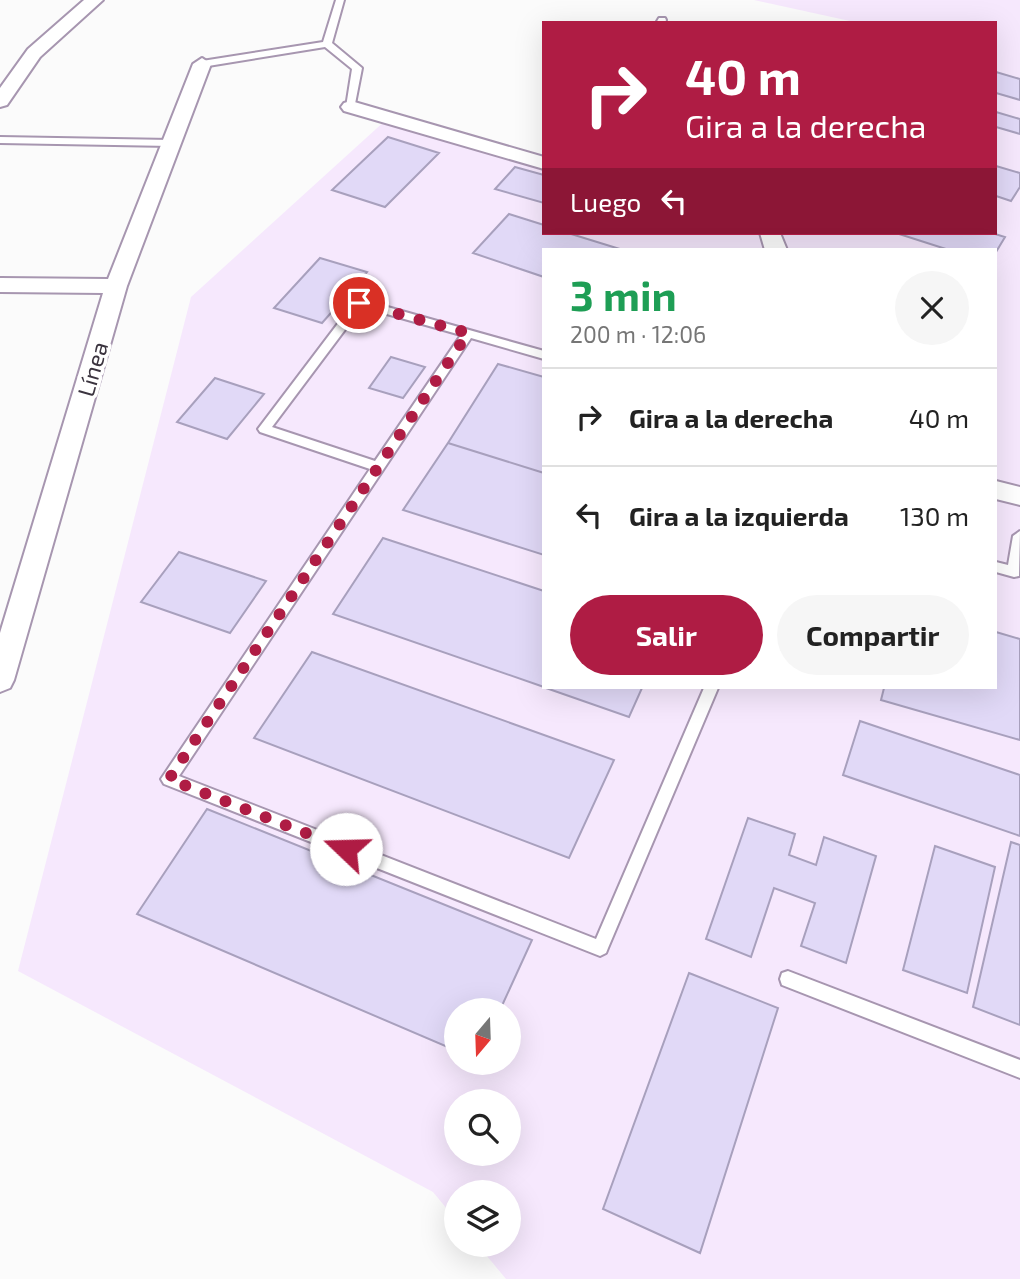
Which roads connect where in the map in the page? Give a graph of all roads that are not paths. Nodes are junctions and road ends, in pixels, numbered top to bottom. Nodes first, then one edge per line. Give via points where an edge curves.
1 (94, 0) edge
2 (340, 0) edge
3 (327, 44) junction
4 (202, 64) joint
5 (0, 101) edge
6 (351, 107) joint
7 (0, 140) edge
8 (171, 143) junction
9 (542, 162) edge
10 (0, 285) edge
11 (116, 286) junction
12 (468, 333) junction
13 (542, 354) edge
14 (379, 467) junction
15 (997, 490) edge
16 (1020, 496) edge
17 (1020, 536) edge
18 (997, 567) edge
19 (0, 680) edge
20 (711, 689) edge
21 (788, 979) dead end
22 (1020, 1069) edge

1 - 5 street via 34,53
2 - 3 lane
3 - 4 lane
3 - 6 lane via 357,68
4 - 8 street, Línea
6 - 9 street
7 - 8 lane
8 - 11 street, Línea
10 - 11 street
11 - 19 street, Línea
12 - 13 lane
12 - 14 lane
12 - 14 lane via 359,303 264,429
14 - 20 lane via 169,779 600,948
15 - 16 street
17 - 18 lane via 1014,572
21 - 22 lane

